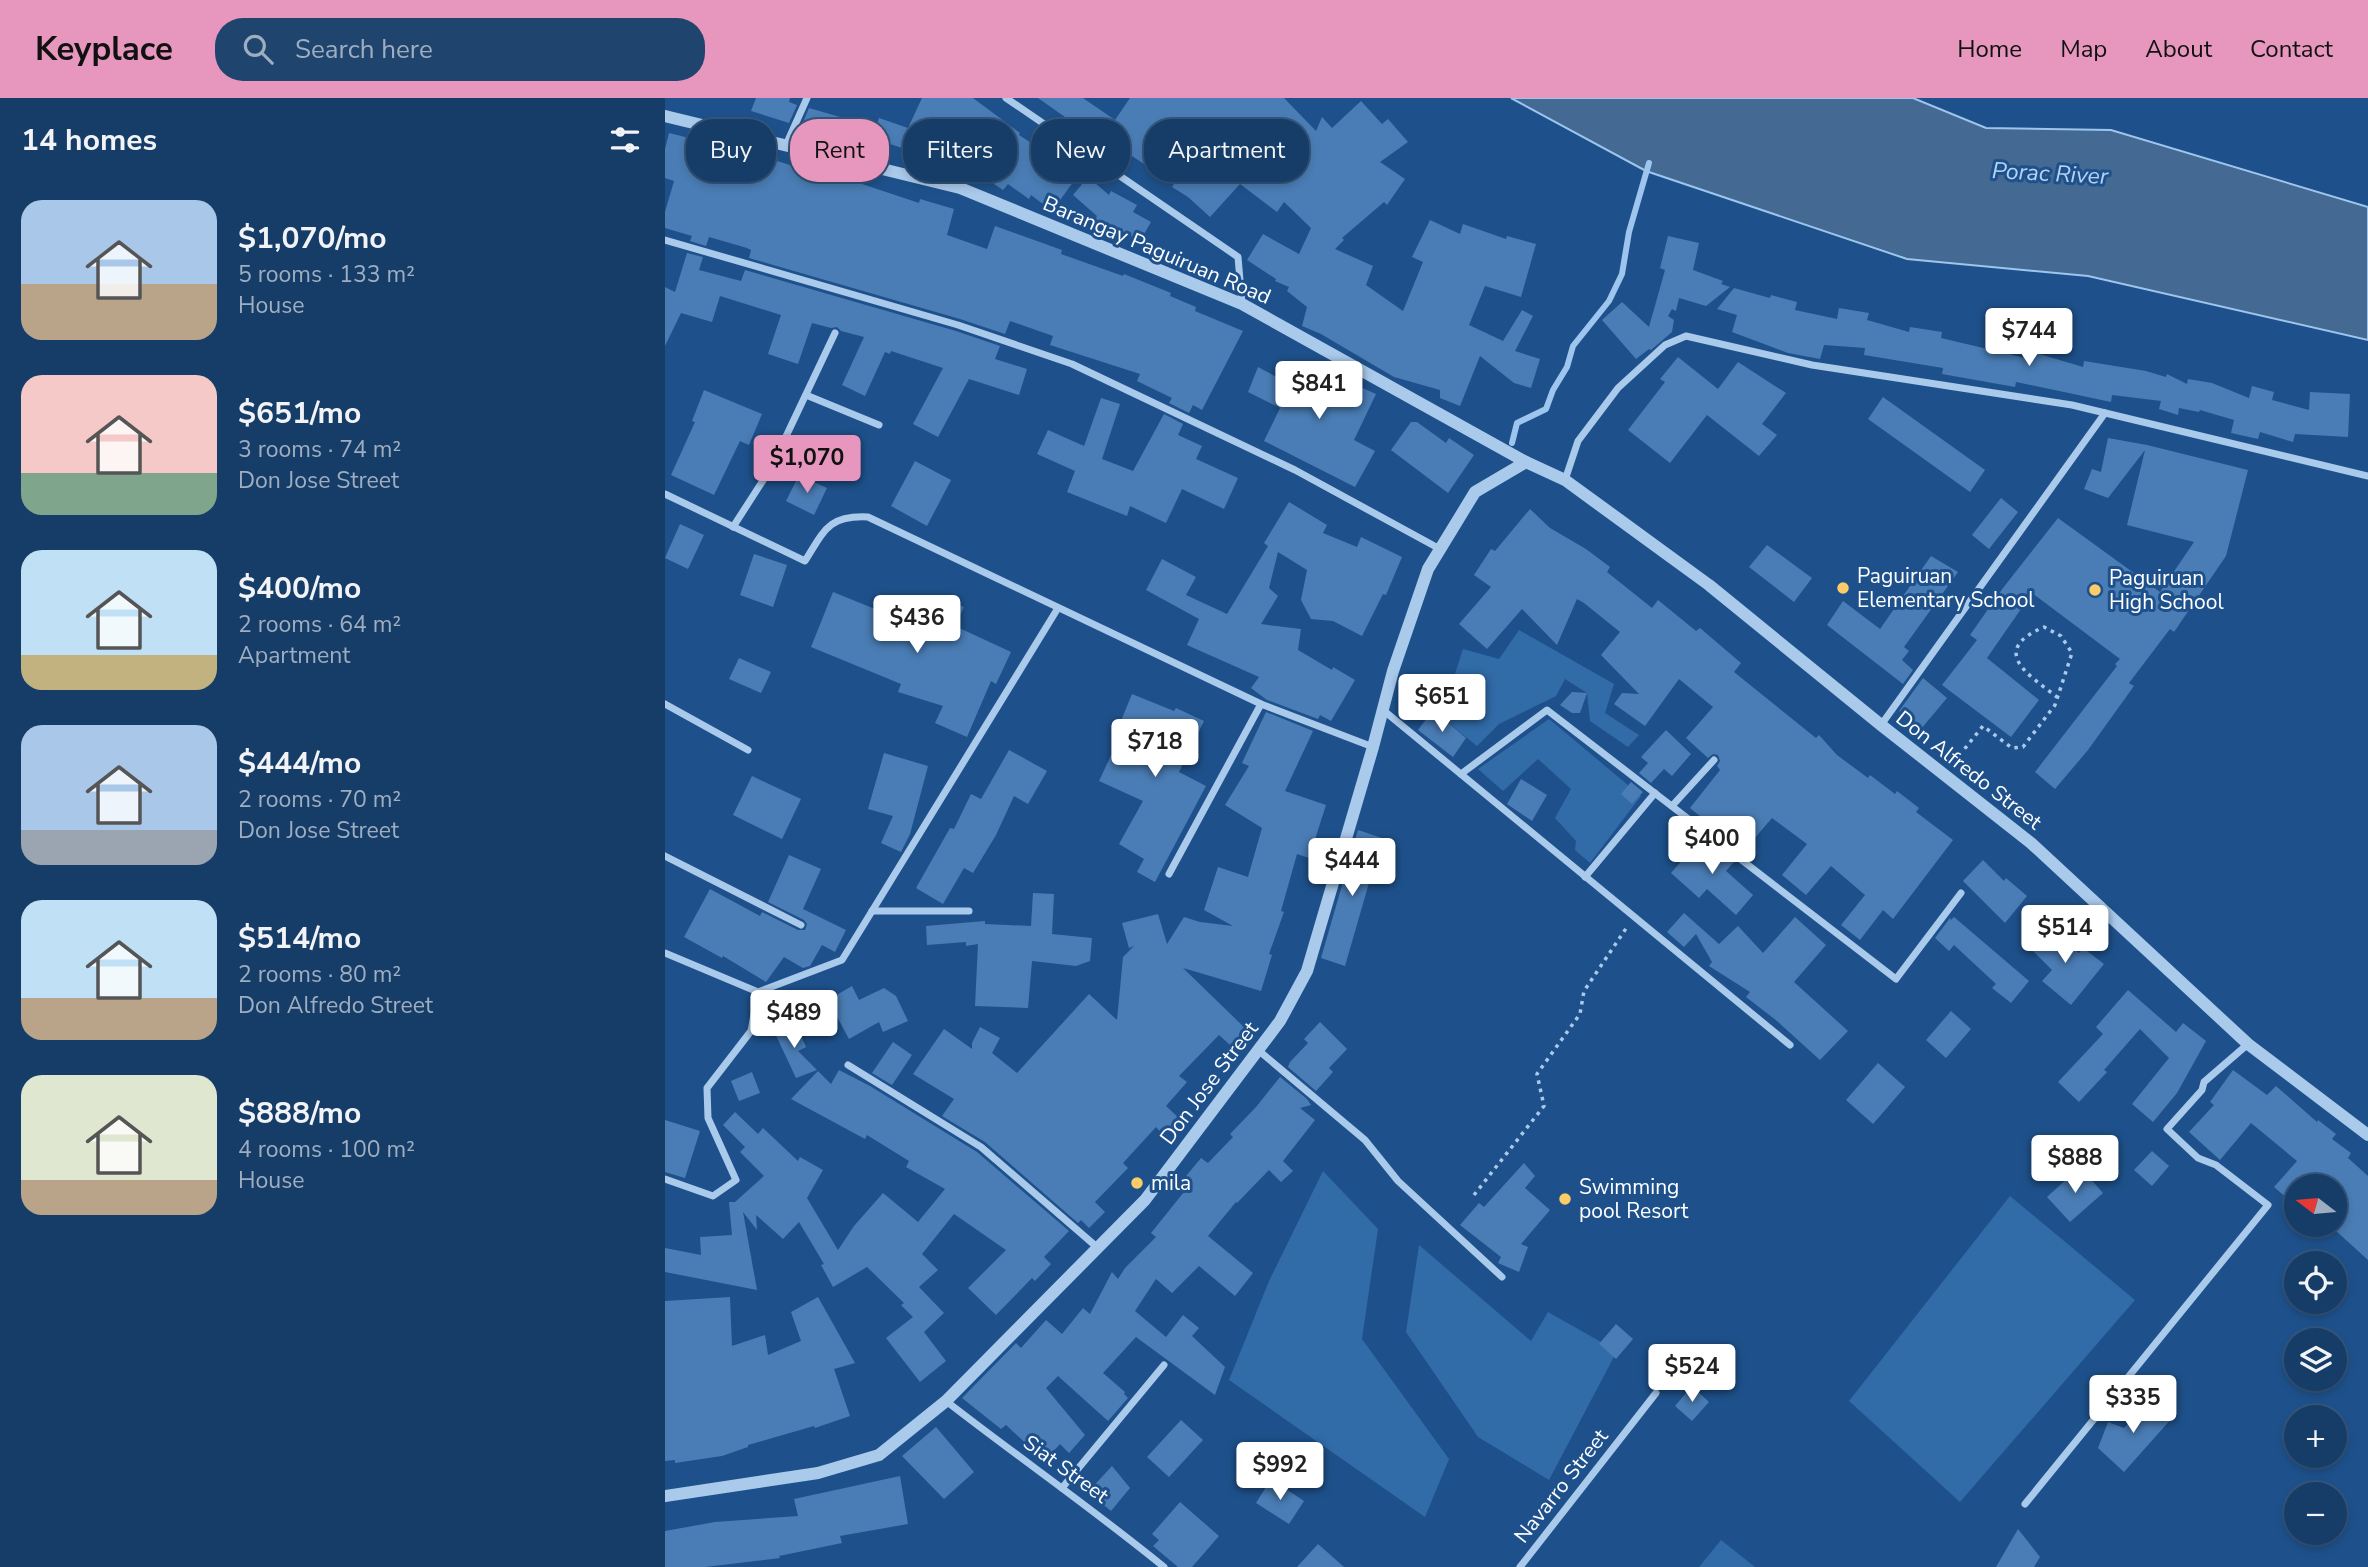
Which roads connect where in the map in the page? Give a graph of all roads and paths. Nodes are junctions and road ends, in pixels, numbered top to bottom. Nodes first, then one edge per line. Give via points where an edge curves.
1 (807, 98) edge
2 (1006, 98) edge
3 (665, 116) edge
4 (786, 145) junction
5 (665, 240) edge
6 (1242, 304) junction
7 (835, 333) dead end
8 (806, 394) junction
9 (2105, 413) junction
10 (879, 425) dead end
11 (1527, 462) junction
12 (2368, 476) edge
13 (1565, 480) junction
14 (665, 494) edge
15 (733, 527) junction
16 (1440, 549) junction
17 (1058, 608) junction
18 (2057, 697) junction
19 (665, 704) edge
20 (1261, 704) junction
21 (1383, 710) junction
22 (1881, 725) junction
23 (1373, 747) junction
24 (748, 750) dead end
25 (1714, 760) dead end
26 (1461, 774) junction
27 (1943, 774) junction
28 (1655, 793) junction
29 (1672, 806) junction
30 (665, 856) edge
31 (1169, 874) dead end
32 (1585, 877) junction
33 (1961, 893) dead end
34 (872, 911) junction
35 (969, 911) dead end
36 (1634, 917) junction
37 (801, 925) dead end
38 (665, 953) edge
39 (758, 992) junction
40 (2248, 1044) junction
41 (1790, 1045) dead end
42 (1258, 1050) junction
43 (848, 1065) dead end
44 (2368, 1135) edge
45 (665, 1179) edge
46 (1474, 1195) dead end
47 (1098, 1248) junction
48 (1502, 1277) dead end
49 (1164, 1365) dead end
50 (1656, 1394) dead end
51 (946, 1401) junction
52 (1062, 1488) junction
53 (665, 1496) edge
54 (2025, 1504) dead end
55 (1164, 1567) edge
56 (1520, 1567) edge

1 - 4 street
2 - 6 street via 1238,257
3 - 4 street, Barangay Paguiruan Road
4 - 6 street, Barangay Paguiruan Road via 960,187
5 - 16 street via 958,325 1072,364 1294,470
6 - 11 street, Barangay Paguiruan Road
7 - 8 street
8 - 10 street
8 - 15 street via 771,468
9 - 12 street
9 - 13 street via 1812,365 1686,336 1665,345 1618,387 1578,441
9 - 22 street
11 - 13 street, Don Alfredo Street
11 - 16 street, Don Jose Street via 1475,492
13 - 22 street, Don Alfredo Street via 1709,585
14 - 15 street
15 - 17 street via 805,561 836,520 868,517
16 - 21 street, Don Jose Street via 1428,569
17 - 20 street
17 - 34 street
18 - 18 path via 2072,653 2061,636 2044,627 2028,634 2015,657 2020,668
18 - 27 path via 2023,747 2012,748 1983,726
19 - 24 street
20 - 23 street
20 - 31 street
21 - 23 street, Don Jose Street
21 - 26 street
22 - 27 street, Don Alfredo Street
23 - 42 street, Don Jose Street via 1307,971
25 - 29 street
26 - 28 street via 1547,710
26 - 32 street
27 - 40 street, Don Alfredo Street via 2031,843
28 - 29 street
28 - 32 street
29 - 33 street via 1896,979
30 - 37 street
32 - 36 street
34 - 35 street
34 - 39 street via 842,960
36 - 41 street
36 - 46 path via 1584,991 1580,1014 1538,1074 1544,1106
38 - 39 street
39 - 45 street via 751,1031 707,1088 708,1118 736,1180 713,1196
40 - 44 street, Don Alfredo Street
40 - 54 street via 2204,1082 2167,1129 2198,1158 2216,1165 2268,1205
42 - 47 street, Don Jose Street via 1145,1200
42 - 48 street via 1364,1140 1398,1181
43 - 47 street via 981,1147
47 - 51 street, Don Jose Street
49 - 52 street
50 - 56 street, Navarro Street
51 - 52 street, Siat Street
51 - 53 street, Don Jose Street via 879,1455 818,1473
52 - 55 street, Siat Street

